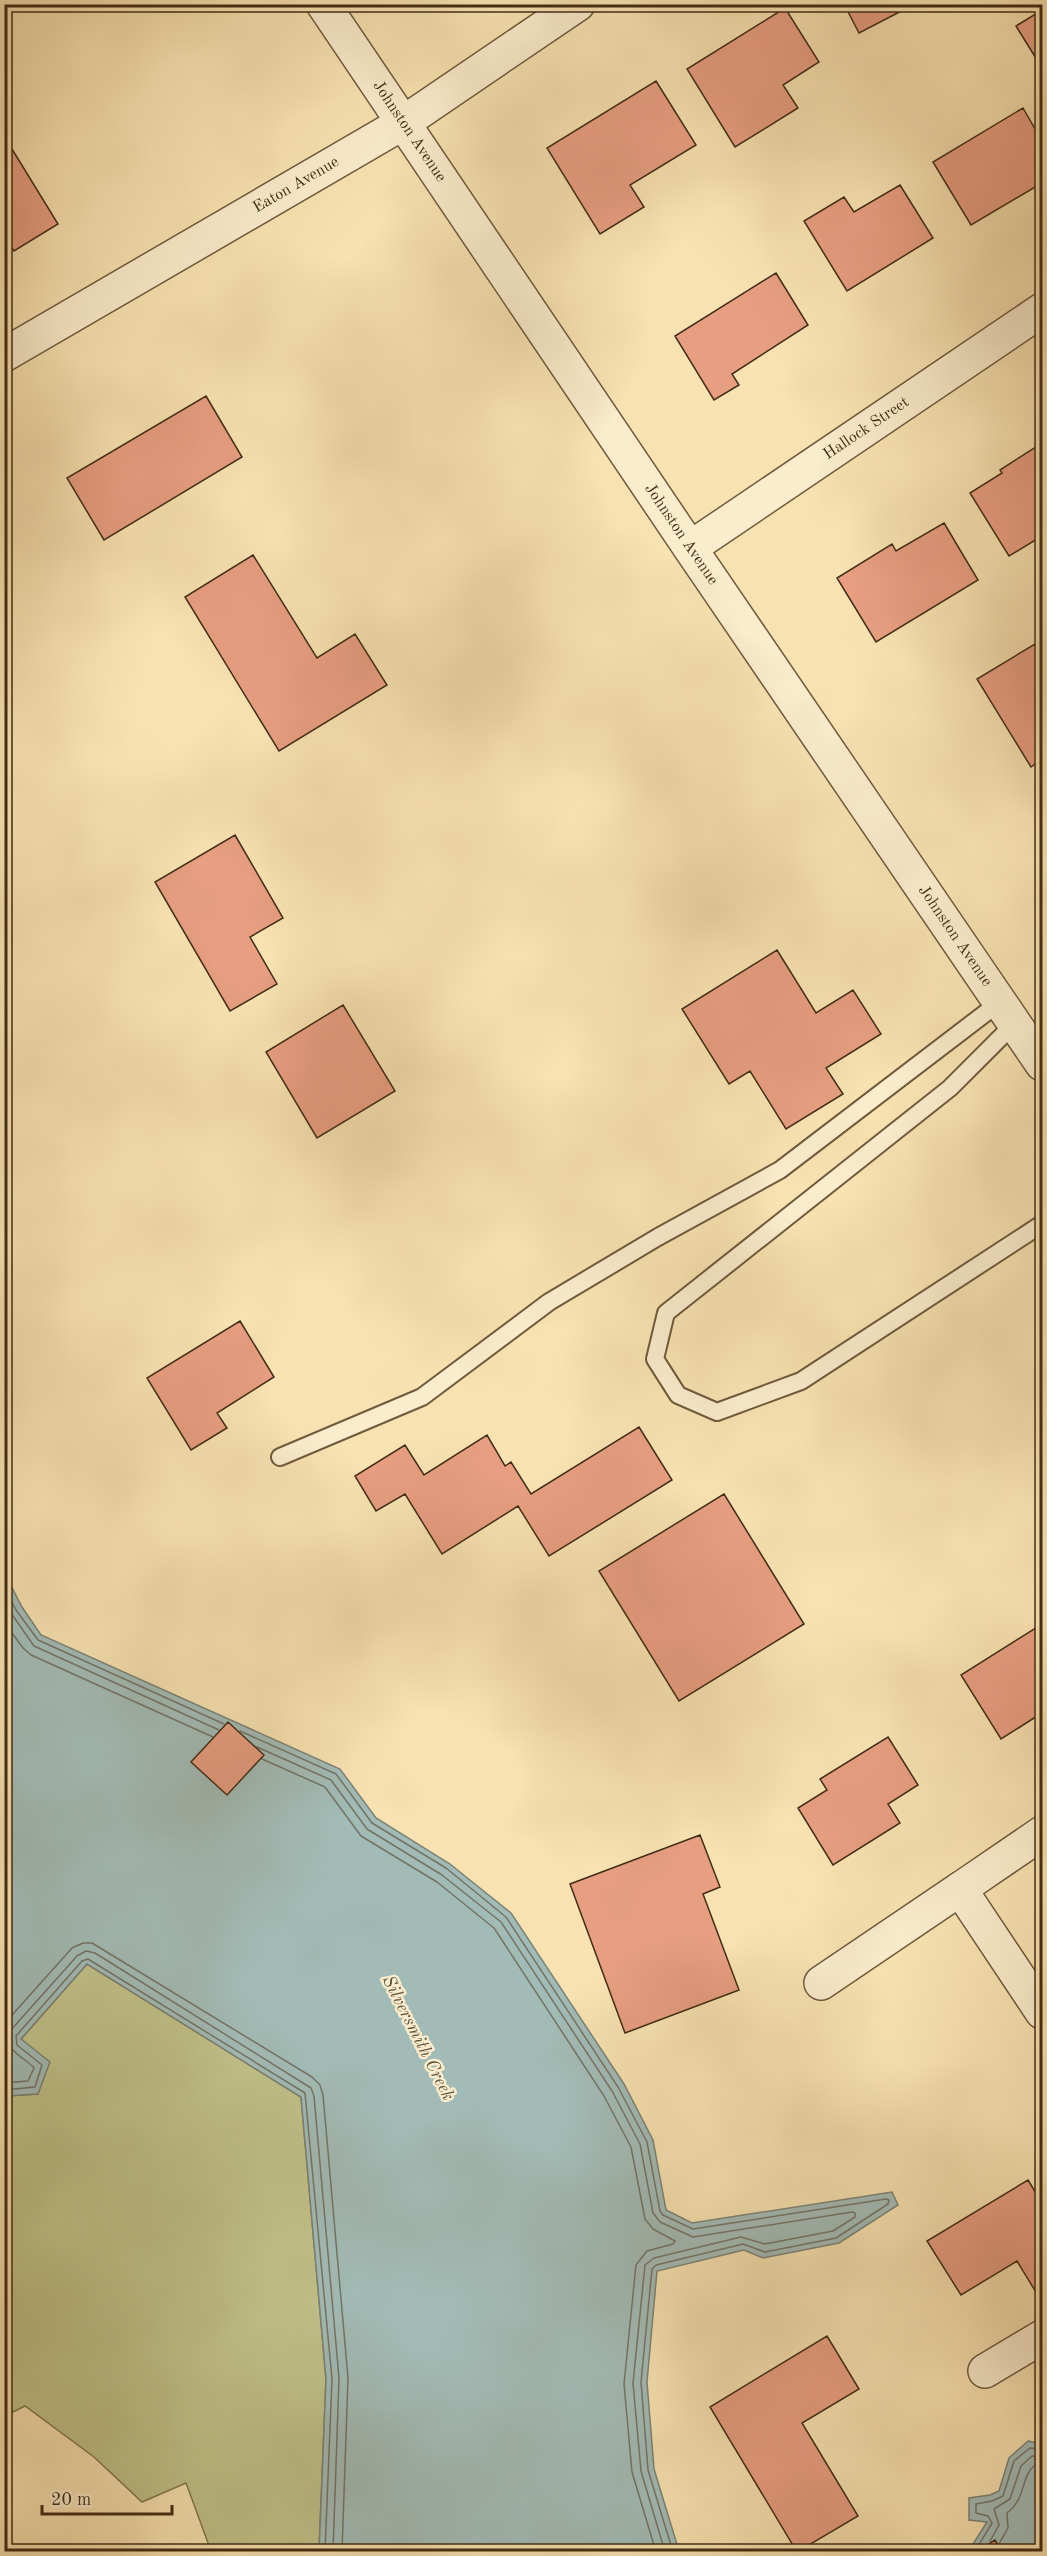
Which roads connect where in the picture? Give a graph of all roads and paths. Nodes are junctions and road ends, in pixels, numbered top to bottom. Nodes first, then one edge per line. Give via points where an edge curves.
1 (323, 4) edge
2 (578, 4) edge
3 (403, 123) junction
4 (1042, 310) edge
5 (4, 355) edge
6 (690, 548) junction
7 (1008, 1013) junction
8 (1042, 1064) edge
9 (1042, 1224) edge
10 (280, 1457) dead end
11 (1042, 1833) edge
12 (960, 1889) junction
13 (821, 1983) dead end
14 (1042, 2012) edge
15 (1042, 2337) edge
16 (985, 2371) dead end

1 - 3 street, Johnston Avenue
2 - 3 street, Eaton Avenue
3 - 5 street, Eaton Avenue
3 - 6 street, Johnston Avenue
4 - 6 street, Hallock Street
6 - 7 street, Johnston Avenue
7 - 8 street, Johnston Avenue
7 - 9 lane via 950,1088 666,1313 655,1359 678,1395 717,1412 801,1381
7 - 10 lane via 780,1170 549,1302 422,1397
11 - 12 street
12 - 13 street
12 - 14 street
15 - 16 street

